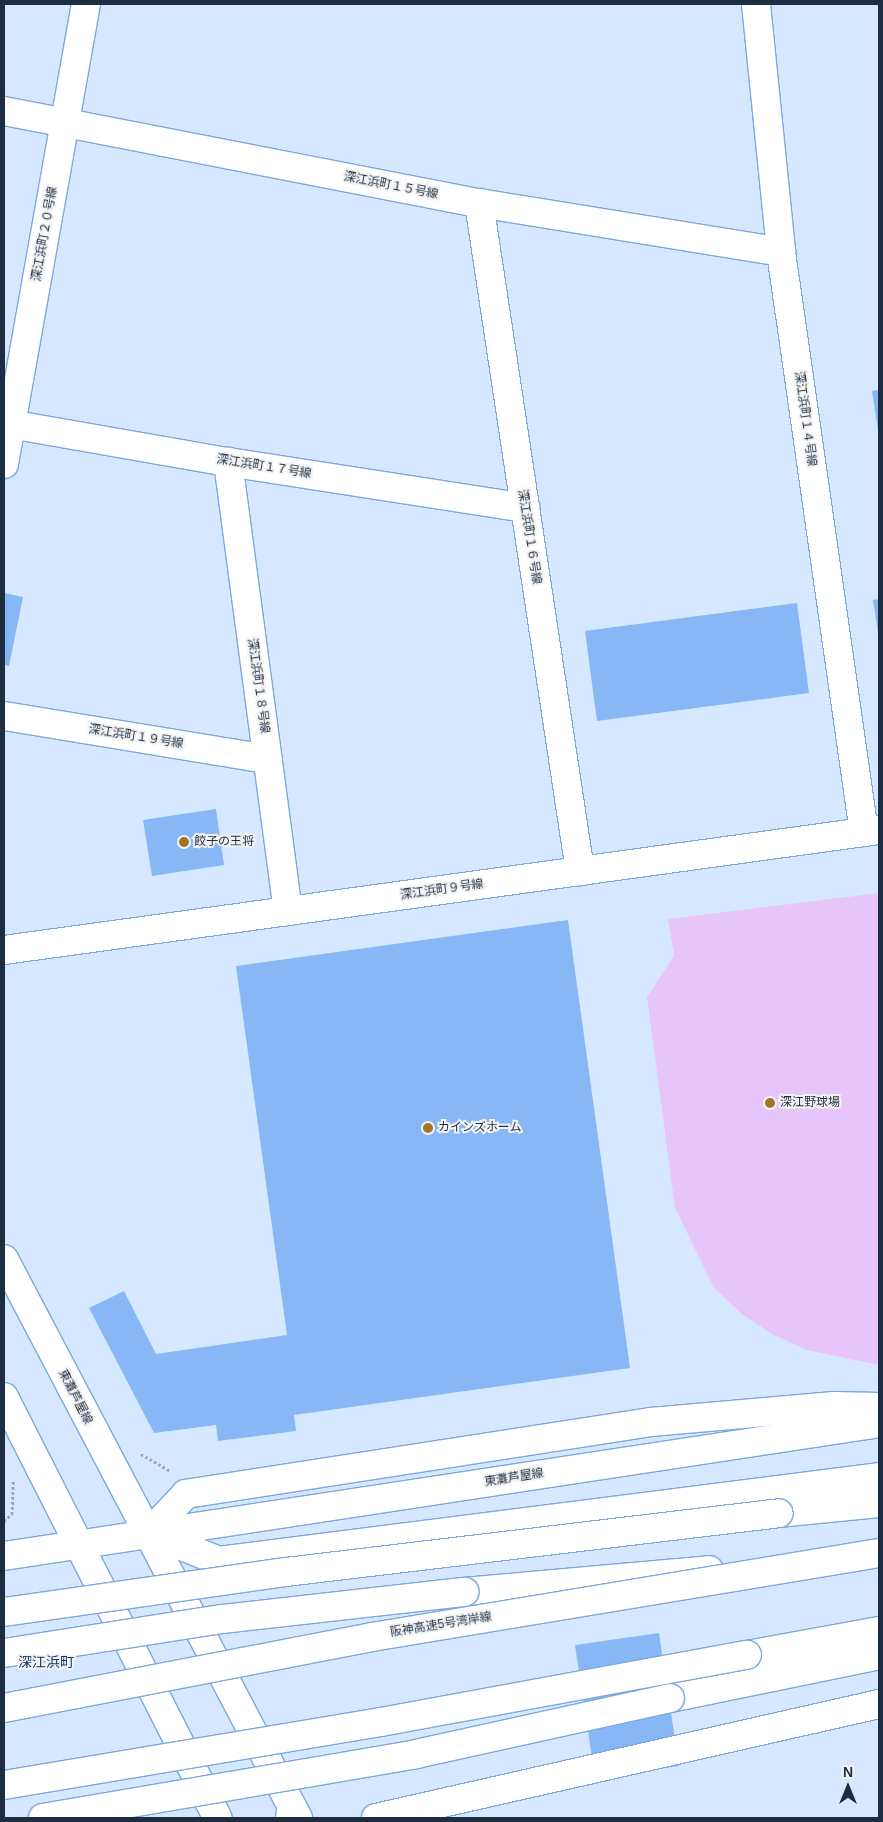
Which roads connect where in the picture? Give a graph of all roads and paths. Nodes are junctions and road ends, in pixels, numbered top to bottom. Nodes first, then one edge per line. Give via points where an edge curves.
1 (86, 4) edge
2 (756, 4) edge
3 (4, 111) edge
4 (65, 121) junction
5 (479, 203) junction
6 (781, 252) junction
7 (7, 423) edge
8 (228, 462) junction
9 (4, 464) edge
10 (525, 508) junction
11 (4, 716) edge
12 (268, 759) junction
13 (872, 831) edge
14 (580, 871) junction
15 (288, 911) junction
16 (4, 950) edge
17 (4, 1259) edge
18 (4, 1397) edge
19 (879, 1407) edge
20 (879, 1423) edge
21 (138, 1449) dead end
22 (177, 1475) dead end
23 (879, 1477) edge
24 (13, 1478) dead end
25 (879, 1503) edge
26 (4, 1521) edge
27 (149, 1533) junction
28 (80, 1544) junction
29 (879, 1554) edge
30 (4, 1556) edge
31 (4, 1612) edge
32 (879, 1632) edge
33 (4, 1653) edge
34 (879, 1655) edge
35 (879, 1704) edge
36 (4, 1708) edge
37 (4, 1785) edge
38 (294, 1814) edge
39 (43, 1818) edge
40 (218, 1818) edge
41 (376, 1818) edge

1 - 4 main road, 深江浜町２０号線
2 - 6 main road, 深江浜町１４号線
3 - 4 main road, 深江浜町１５号線
4 - 5 main road, 深江浜町１５号線
4 - 7 main road, 深江浜町２０号線
5 - 6 main road, 深江浜町１５号線
5 - 10 main road, 深江浜町１６号線
6 - 13 main road, 深江浜町１４号線
7 - 8 main road, 深江浜町１７号線
7 - 9 main road, 深江浜町２０号線
8 - 10 main road, 深江浜町１７号線
8 - 12 main road, 深江浜町１８号線
10 - 14 main road, 深江浜町１６号線
11 - 12 main road, 深江浜町１９号線
12 - 15 main road, 深江浜町１８号線
13 - 14 main road, 深江浜町９号線
14 - 15 main road, 深江浜町９号線
15 - 16 main road, 深江浜町９号線
17 - 27 main road, 東灘芦屋線 via 110,1465
18 - 28 main road
19 - 27 main road via 834,1406 651,1422 186,1494
20 - 27 main road, 東灘芦屋線
21 - 22 path via 143,1457
23 - 27 main road via 219,1561
24 - 26 path via 12,1514
25 - 31 main road, bridge via 296,1571
27 - 28 main road, 東灘芦屋線
27 - 38 main road, 東灘芦屋線
28 - 30 main road, 東灘芦屋線
28 - 40 main road
29 - 33 main road, bridge via 464,1592 222,1619
29 - 36 main road, 阪神高速5号湾岸線, bridge via 372,1637
32 - 37 main road, bridge via 381,1722
34 - 39 main road, bridge via 416,1754
35 - 41 main road

